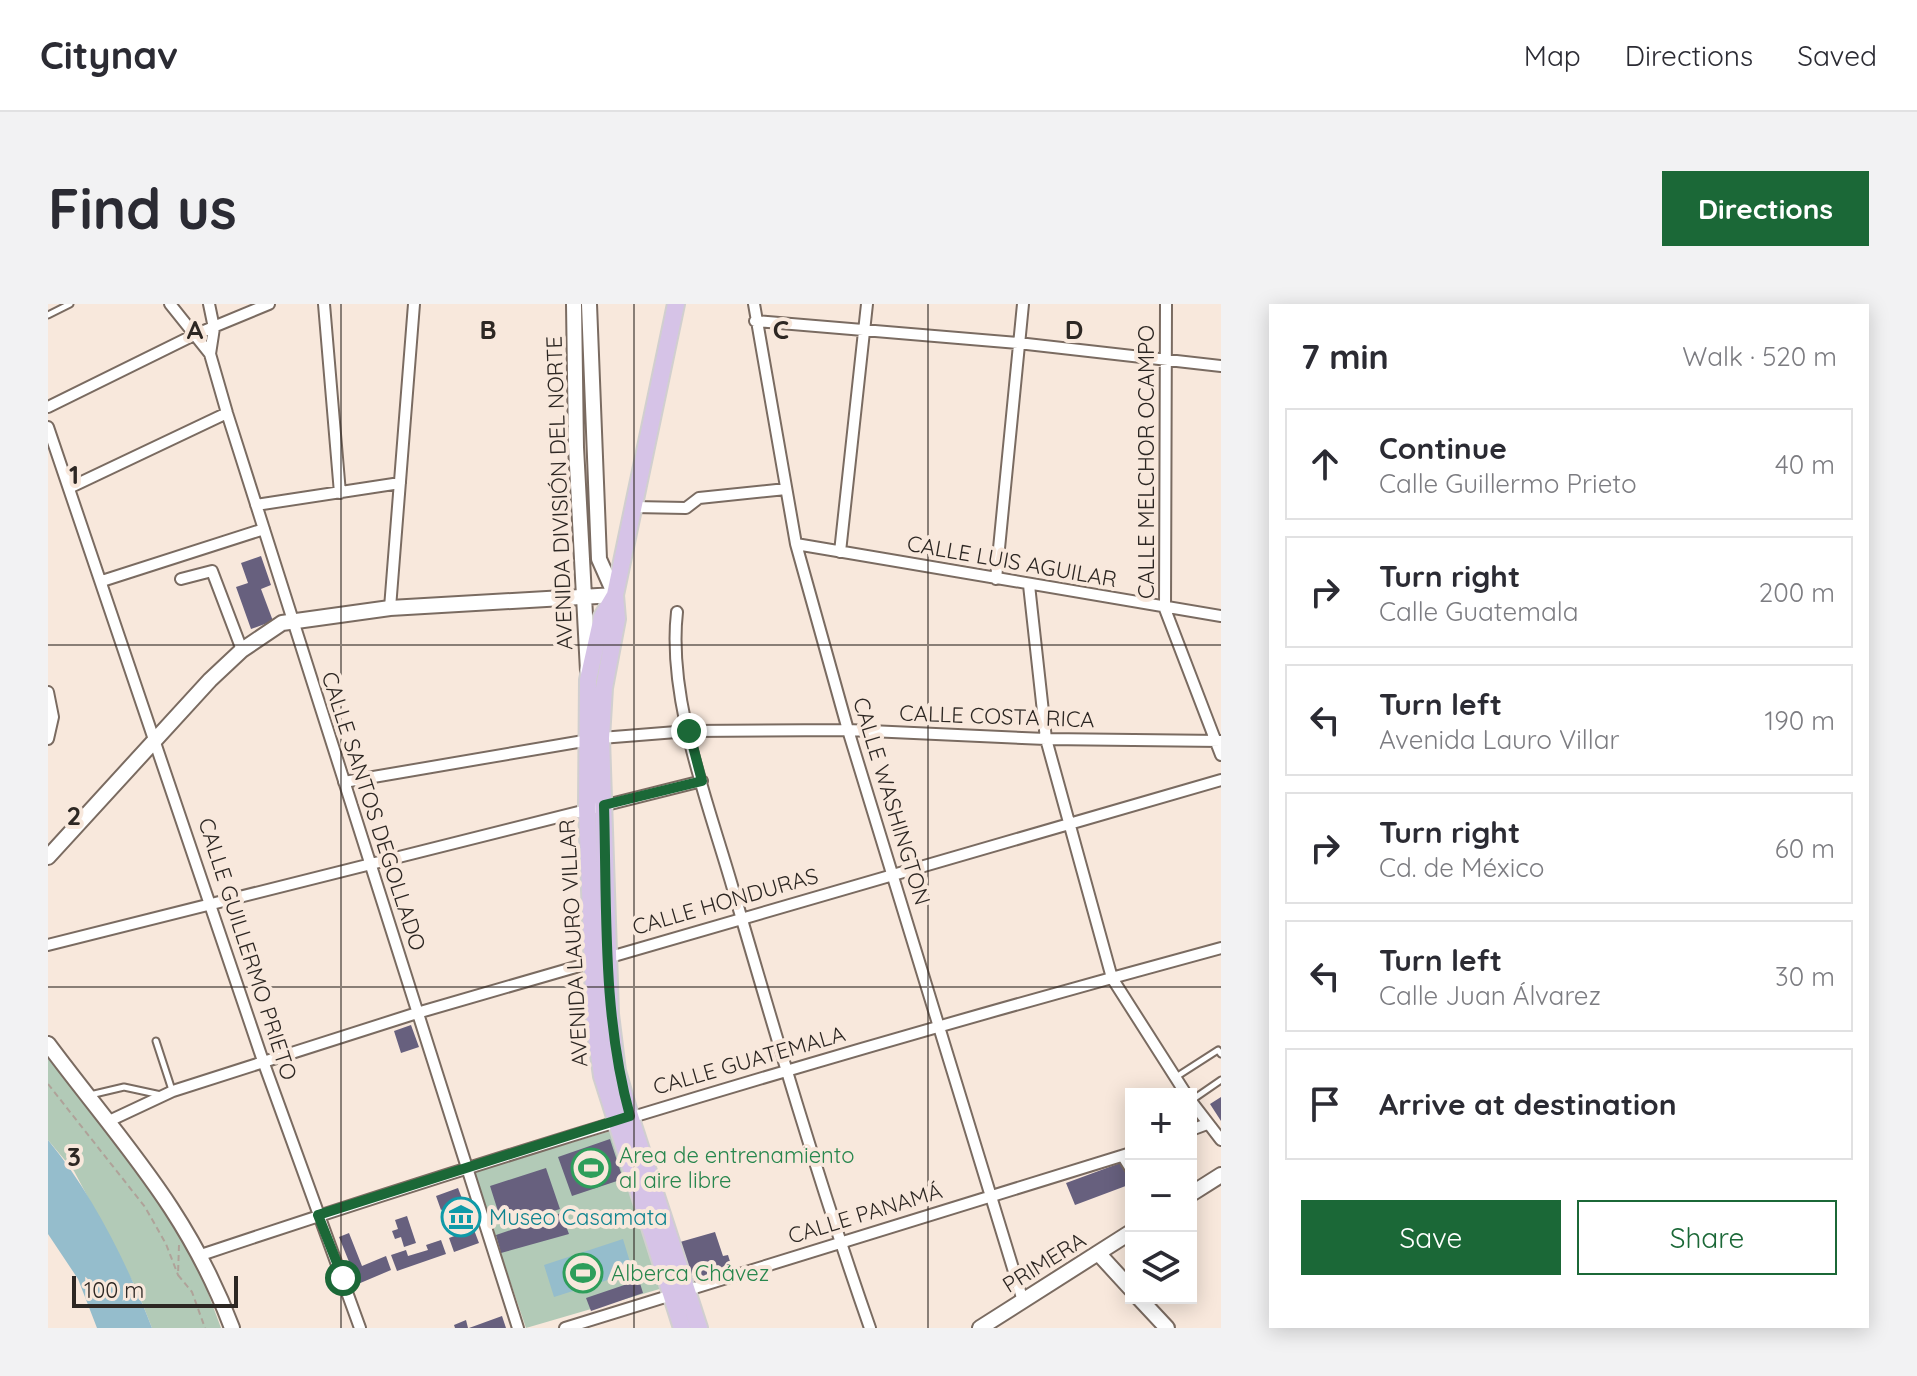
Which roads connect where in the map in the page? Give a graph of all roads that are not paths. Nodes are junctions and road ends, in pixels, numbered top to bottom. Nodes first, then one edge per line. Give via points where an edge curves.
1 (70, 304) edge
2 (170, 304) edge
3 (209, 304) edge
4 (269, 304) edge
5 (324, 304) edge
6 (414, 304) edge
7 (574, 304) edge
8 (589, 304) edge
9 (676, 304) edge
10 (754, 304) edge
11 (867, 304) edge
12 (1023, 304) edge
13 (1166, 304) edge
14 (48, 315) edge
15 (755, 321) junction
16 (214, 328) junction
17 (864, 329) junction
18 (194, 335) junction
19 (1018, 343) junction
20 (210, 354) junction
21 (1167, 360) junction
22 (1221, 366) edge
23 (48, 407) edge
24 (227, 413) junction
25 (48, 427) edge
26 (576, 447) junction
27 (595, 447) junction
28 (400, 483) junction
29 (71, 487) junction
30 (786, 489) junction
31 (340, 493) junction
32 (256, 505) junction
33 (634, 507) junction
34 (264, 529) junction
35 (796, 544) junction
36 (840, 552) junction
37 (181, 579) dead end
38 (996, 579) junction
39 (102, 581) junction
40 (1029, 585) junction
41 (615, 595) junction
42 (583, 596) junction
43 (390, 608) junction
44 (1165, 609) junction
45 (677, 612) dead end
46 (1221, 616) edge
47 (291, 619) junction
48 (242, 650) junction
49 (588, 680) junction
50 (48, 692) edge
51 (50, 719) edge
52 (848, 730) junction
53 (689, 731) junction
54 (157, 738) junction
55 (48, 739) edge
56 (1046, 739) junction
57 (594, 740) junction
58 (1218, 741) edge
59 (1221, 755) edge
60 (1221, 780) edge
61 (702, 781) junction
62 (344, 782) junction
63 (596, 806) junction
64 (1071, 824) junction
65 (49, 855) edge
66 (370, 862) junction
67 (894, 873) junction
68 (211, 903) junction
69 (742, 918) junction
70 (48, 945) edge
71 (1221, 948) edge
72 (600, 958) junction
73 (1112, 978) junction
74 (417, 1013) junction
75 (938, 1026) junction
76 (156, 1041) dead end
77 (48, 1044) edge
78 (1221, 1054) edge
79 (263, 1061) junction
80 (786, 1069) junction
81 (1175, 1078) junction
82 (1221, 1080) edge
83 (1182, 1088) edge
84 (173, 1091) junction
85 (89, 1095) junction
86 (161, 1095) junction
87 (1197, 1097) edge
88 (1197, 1110) edge
89 (623, 1119) junction
90 (109, 1121) junction
91 (1207, 1124) junction
92 (1197, 1128) edge
93 (1221, 1140) edge
94 (1125, 1155) edge
95 (467, 1166) junction
96 (1221, 1175) edge
97 (1197, 1190) edge
98 (990, 1195) junction
99 (318, 1215) junction
100 (1125, 1236) edge
101 (840, 1241) junction
102 (1098, 1253) junction
103 (201, 1255) junction
104 (1125, 1282) edge
105 (679, 1292) junction
106 (1023, 1301) junction
107 (1145, 1304) edge
108 (232, 1328) edge
109 (360, 1328) edge
110 (518, 1328) edge
111 (565, 1328) edge
112 (682, 1328) edge
113 (699, 1328) edge
114 (870, 1328) edge
115 (980, 1328) edge
116 (1167, 1328) edge

1 - 14 lane
2 - 18 street
3 - 16 street, CALLE SANTOS DEGOLLADO
4 - 16 street
5 - 31 street
6 - 28 street
7 - 26 street, AVENIDA DIVISIÓN DEL NORTE
8 - 27 street, AVENIDA DIVISIÓN DEL NORTE
9 - 33 main road, AVENIDA LAURO VILLAR
10 - 15 street, CALLE WASHINGTON
11 - 17 street
12 - 19 street
13 - 21 street, CALLE MELCHOR OCAMPO
15 - 17 street
15 - 30 street, CALLE WASHINGTON
16 - 18 street
16 - 20 street, CALLE SANTOS DEGOLLADO
17 - 19 street
17 - 36 street
18 - 20 street
18 - 23 street
19 - 21 street
19 - 38 street
20 - 24 street, CALLE SANTOS DEGOLLADO
21 - 22 street
21 - 44 street, CALLE MELCHOR OCAMPO
24 - 29 street
24 - 32 street, CALLE SANTOS DEGOLLADO
25 - 29 street, CALLE GUILLERMO PRIETO
26 - 27 street
26 - 42 street, AVENIDA DIVISIÓN DEL NORTE
27 - 41 street, AVENIDA DIVISIÓN DEL NORTE via 599,559
28 - 31 street
28 - 43 street
29 - 39 street, CALLE GUILLERMO PRIETO
30 - 33 street via 699,498 686,508
30 - 35 street, CALLE WASHINGTON
31 - 32 street
32 - 34 street, CALLE SANTOS DEGOLLADO
33 - 41 main road, AVENIDA LAURO VILLAR
34 - 39 street
34 - 47 street, CALLE SANTOS DEGOLLADO
35 - 36 street, CALLE LUIS AGUILAR
35 - 52 street, CALLE WASHINGTON
36 - 38 street, CALLE LUIS AGUILAR
37 - 48 street via 212,571
38 - 40 street, CALLE LUIS AGUILAR
39 - 54 street, CALLE GUILLERMO PRIETO
40 - 44 street, CALLE LUIS AGUILAR
40 - 56 street
41 - 42 street
41 - 49 main road, AVENIDA LAURO VILLAR via 602,617
41 - 57 main road, AVENIDA LAURO VILLAR via 617,619
42 - 43 street
42 - 49 street, AVENIDA DIVISIÓN DEL NORTE
43 - 47 street
44 - 46 street, CALLE LUIS AGUILAR
44 - 58 street, CALLE MELCHOR OCAMPO
45 - 53 street via 673,644
47 - 48 street
47 - 62 street, CALLE SANTOS DEGOLLADO
48 - 54 street
49 - 57 main road, AVENIDA LAURO VILLAR
50 - 51 street
51 - 55 street
52 - 53 street, CALLE COSTA RICA
52 - 56 street, CALLE COSTA RICA
52 - 67 street, CALLE WASHINGTON
53 - 57 street, CALLE COSTA RICA
53 - 61 street
54 - 65 street
54 - 68 street, CALLE GUILLERMO PRIETO
56 - 58 street, CALLE COSTA RICA
56 - 64 street
57 - 62 street, CALLE COSTA RICA
57 - 63 main road, AVENIDA LAURO VILLAR
58 - 59 street, CALLE MELCHOR OCAMPO
60 - 64 street, CALLE HONDURAS
61 - 63 street
61 - 69 street
62 - 66 street, CALLE SANTOS DEGOLLADO
63 - 66 street
63 - 72 main road, AVENIDA LAURO VILLAR
64 - 67 street, CALLE HONDURAS
64 - 73 street
66 - 68 street
66 - 74 street, CALLE SANTOS DEGOLLADO
67 - 69 street, CALLE HONDURAS
67 - 75 street, CALLE WASHINGTON
68 - 70 street
68 - 79 street, CALLE GUILLERMO PRIETO
69 - 72 street, CALLE HONDURAS
69 - 80 street
71 - 73 street, CALLE GUATEMALA
72 - 74 street, CALLE HONDURAS
72 - 89 main road, AVENIDA LAURO VILLAR via 596,1039 602,1076
73 - 75 street, CALLE GUATEMALA
73 - 81 street
74 - 79 street, CALLE HONDURAS
74 - 95 street, CALLE SANTOS DEGOLLADO
75 - 80 street, CALLE GUATEMALA
75 - 98 street, CALLE WASHINGTON
76 - 84 lane
77 - 85 street
78 - 81 lane via 1218,1050
79 - 84 street, CALLE HONDURAS
79 - 99 street, CALLE GUILLERMO PRIETO
80 - 89 street, CALLE GUATEMALA
80 - 101 street
81 - 83 street
82 - 87 lane
84 - 86 street, CALLE HONDURAS
85 - 86 lane via 124,1087
85 - 90 street
86 - 90 street, CALLE HONDURAS
88 - 91 street
89 - 95 street, CALLE GUATEMALA
89 - 105 main road, AVENIDA LAURO VILLAR
90 - 103 street
91 - 92 street
91 - 93 street
94 - 98 street, CALLE PANAMÁ
95 - 99 street, CALLE GUATEMALA
95 - 110 street, CALLE SANTOS DEGOLLADO
96 - 97 street
98 - 101 street, CALLE PANAMÁ
98 - 106 street, CALLE WASHINGTON
99 - 103 street, CALLE GUATEMALA
99 - 109 street, CALLE GUILLERMO PRIETO
100 - 102 street, PRIMERA
101 - 105 street, CALLE PANAMÁ
101 - 114 street
102 - 104 street
102 - 106 street, PRIMERA
103 - 108 street
105 - 111 street, CALLE PANAMÁ
105 - 112 main road, AVENIDA LAURO VILLAR
105 - 113 main road, AVENIDA LAURO VILLAR
106 - 115 street, PRIMERA
107 - 116 street

